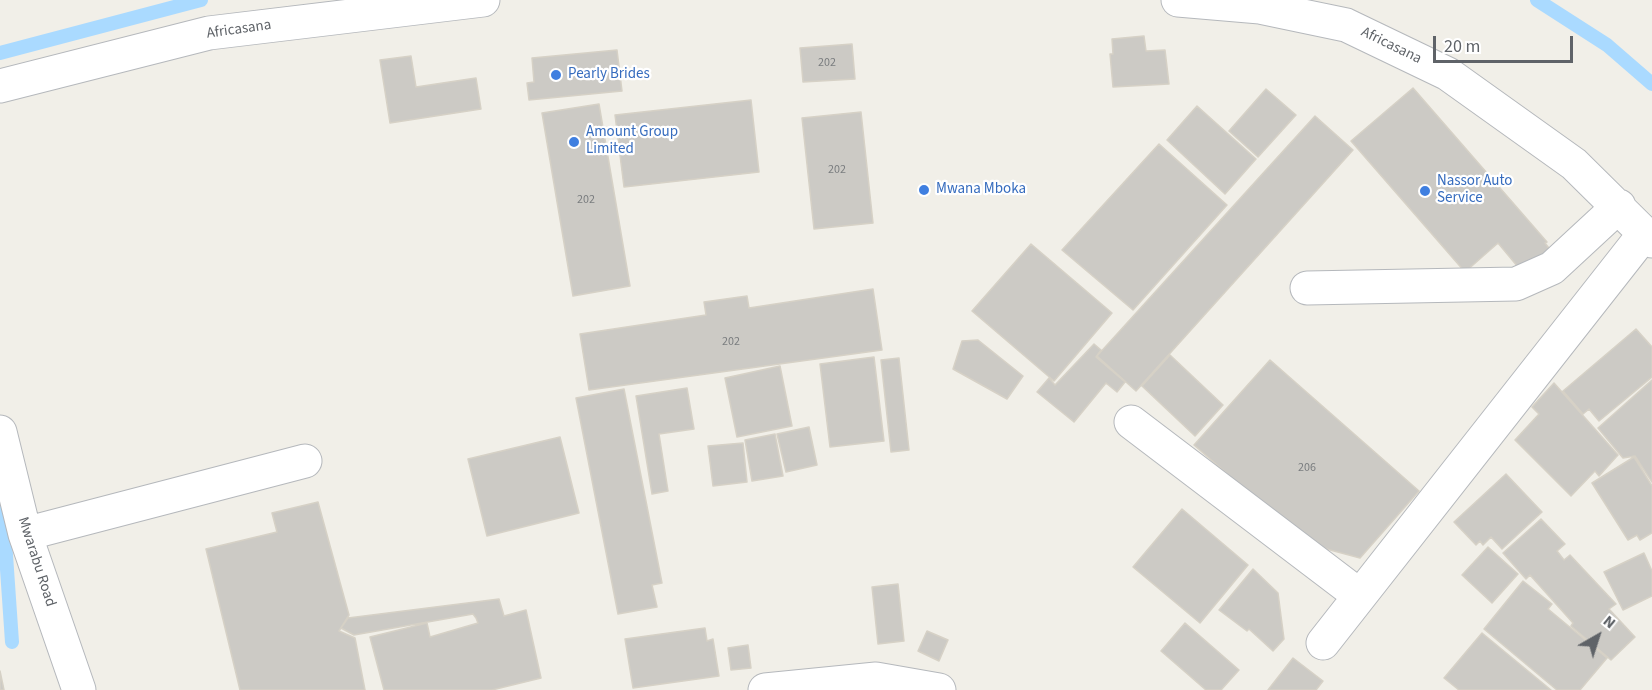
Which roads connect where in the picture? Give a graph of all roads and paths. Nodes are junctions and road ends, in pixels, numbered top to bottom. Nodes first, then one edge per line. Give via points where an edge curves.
1 (483, 0) edge
2 (1178, 0) edge
3 (0, 86) edge
4 (1619, 206) junction
5 (1649, 237) edge
6 (1307, 288) dead end
7 (1131, 422) dead end
8 (0, 432) edge
9 (305, 461) dead end
10 (25, 534) junction
11 (1360, 596) junction
12 (1323, 643) dead end
13 (79, 690) edge
14 (765, 690) edge
15 (939, 690) edge

1 - 3 street, Africasana via 209,33
2 - 4 street, Africasana via 1260,7 1346,25 1448,74 1574,164
4 - 5 street, Africasana
4 - 6 street via 1552,268 1516,284
5 - 11 street
7 - 11 street
8 - 10 street, Mwarabu Road
9 - 10 street
10 - 13 street, Mwarabu Road
11 - 12 street
14 - 15 street via 876,679

